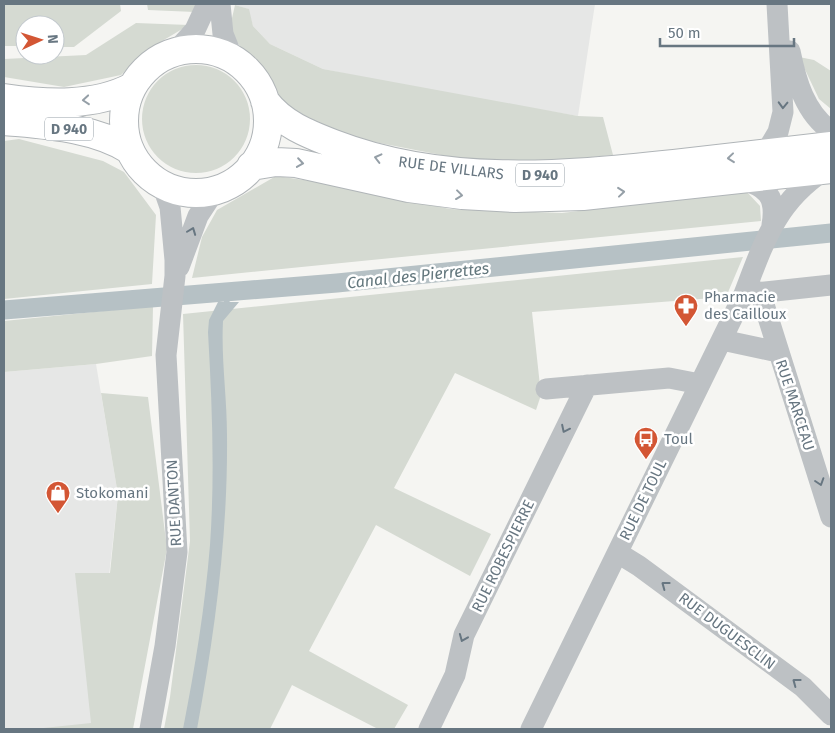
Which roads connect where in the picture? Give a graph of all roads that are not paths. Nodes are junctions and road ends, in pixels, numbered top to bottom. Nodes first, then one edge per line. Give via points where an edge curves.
1 (207, 4) edge
2 (220, 4) edge
3 (779, 4) edge
4 (176, 52) junction
5 (233, 59) junction
6 (132, 87) junction
7 (4, 98) edge
8 (265, 101) junction
9 (4, 121) edge
10 (831, 131) edge
11 (130, 150) junction
12 (765, 154) junction
13 (252, 166) junction
14 (823, 168) edge
15 (740, 179) junction
16 (162, 184) junction
17 (215, 190) junction
18 (772, 225) junction
19 (176, 276) junction
20 (831, 285) edge
21 (752, 293) junction
22 (722, 340) junction
23 (778, 352) junction
24 (700, 384) junction
25 (586, 386) junction
26 (546, 389) dead end
27 (831, 517) edge
28 (618, 553) junction
29 (831, 715) edge
30 (831, 722) edge
31 (150, 729) edge
32 (429, 729) edge
33 (531, 729) edge
34 (829, 729) edge

1 - 4 street via 195,30
2 - 5 street via 223,34
3 - 10 street via 799,86 809,109
3 -> 12 street via 783,112 778,132
4 - 5 main road via 202,49
4 - 6 main road via 148,66
5 - 8 main road via 251,75
6 -> 7 main road, D 940 via 107,98 80,101
6 - 11 main road via 124,121
12 -> 8 main road, RUE DE VILLARS / D 940 via 575,174 472,173 399,163 348,149 294,126 274,113
8 - 13 main road via 266,133
9 - 11 main road, D 940 via 83,132 114,141
11 - 16 main road via 143,170
12 - 14 main road, RUE DE VILLARS / D 940
13 -> 15 main road, RUE DE VILLARS / D 940 via 296,163 409,188 516,198 583,196
13 - 17 main road via 233,182
14 - 15 main road, RUE DE VILLARS / D 940
14 - 18 street via 796,192
15 - 18 street via 760,187 772,200
16 - 17 main road via 192,193
16 - 19 street via 170,208
19 -> 17 street via 198,216
18 - 21 street, RUE DE TOUL via 754,270
19 - 31 street, RUE DANTON via 166,355 177,552 166,646
20 - 21 street
21 - 22 street, RUE DE TOUL
21 - 23 street, RUE MARCEAU
22 - 23 street
22 - 24 street, RUE DE TOUL
23 -> 27 street, RUE MARCEAU
24 - 25 street via 669,378
24 - 28 street, RUE DE TOUL
25 - 26 street
25 -> 32 street, RUE ROBESPIERRE via 464,635 455,675
29 -> 28 street, RUE DUGUESCLIN via 803,687
28 - 33 street, RUE DE TOUL
30 - 34 street

